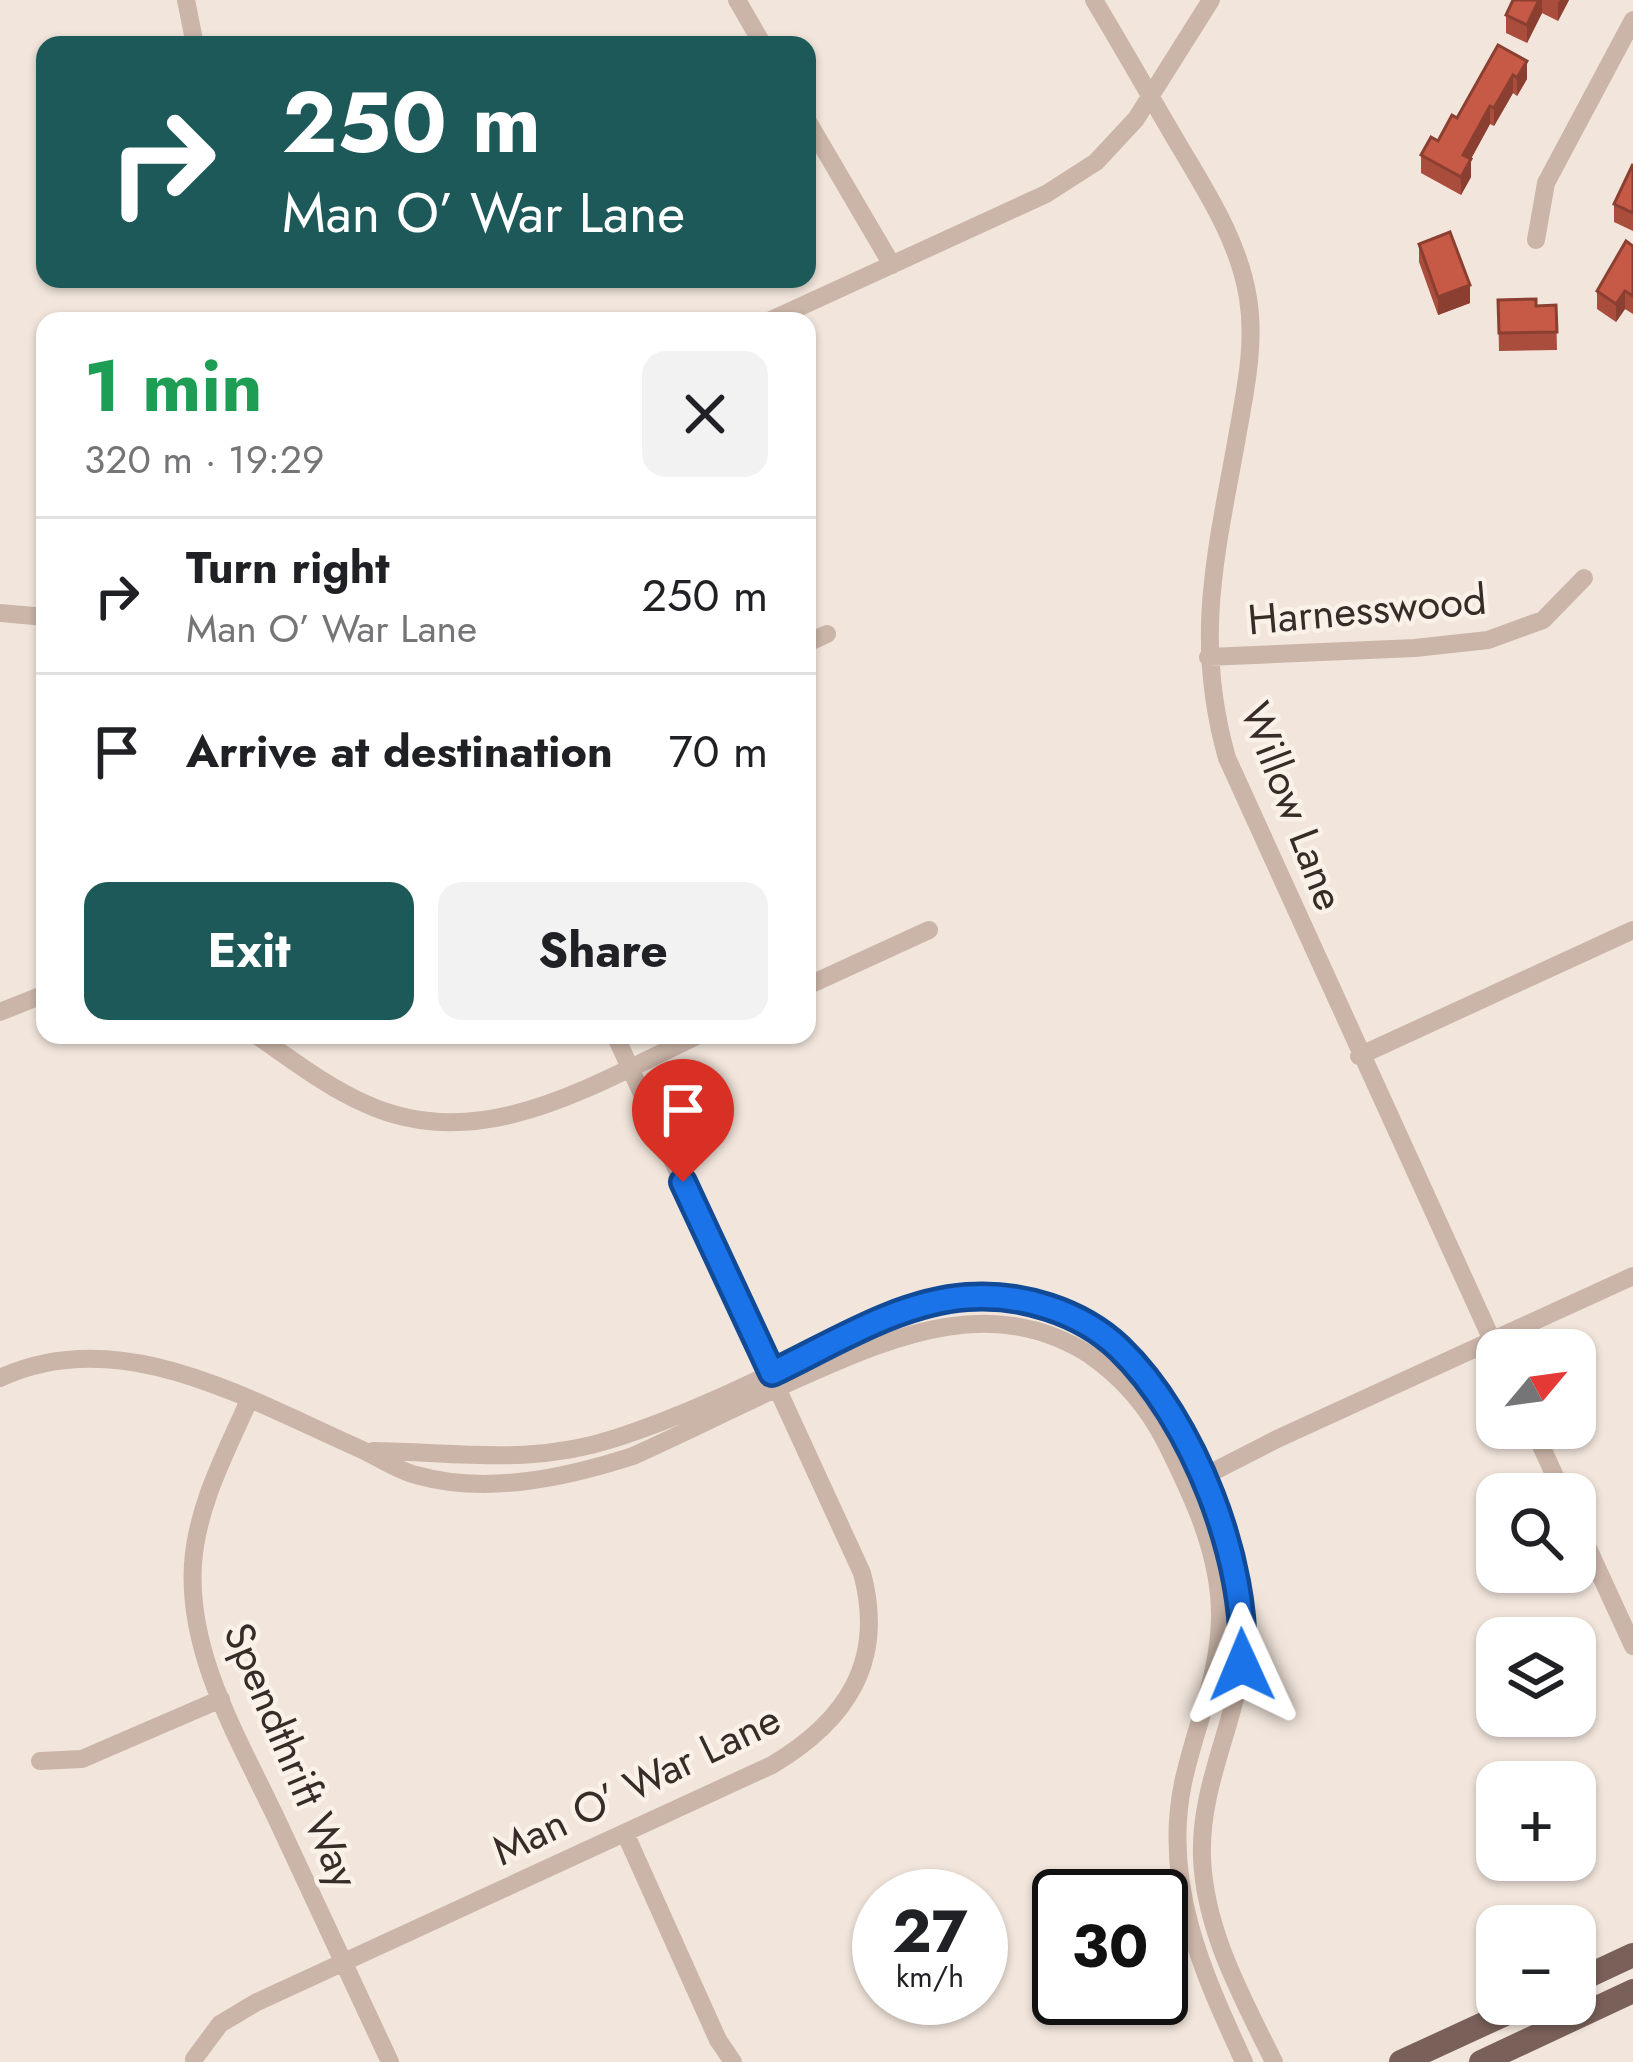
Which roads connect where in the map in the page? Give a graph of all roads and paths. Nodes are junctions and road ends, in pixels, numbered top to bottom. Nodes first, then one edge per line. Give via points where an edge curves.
1 (186, 0) edge
2 (737, 0) edge
3 (1094, 0) edge
4 (1211, 0) edge
5 (1633, 20) edge
6 (193, 36) edge
7 (758, 36) edge
8 (1150, 96) junction
9 (816, 135) edge
10 (1536, 240) dead end
11 (892, 265) junction
12 (789, 312) edge
13 (1584, 578) dead end
14 (0, 613) edge
15 (36, 616) edge
16 (827, 634) dead end
17 (816, 639) edge
18 (1208, 657) junction
19 (929, 929) dead end
20 (1633, 930) edge
21 (816, 982) edge
22 (36, 998) edge
23 (0, 1012) edge
24 (270, 1044) edge
25 (618, 1044) edge
26 (679, 1044) edge
27 (1360, 1056) junction
28 (629, 1067) junction
29 (1633, 1276) edge
30 (1487, 1329) edge
31 (1529, 1329) edge
32 (1476, 1355) edge
33 (0, 1378) edge
34 (775, 1380) junction
35 (249, 1400) junction
36 (1194, 1482) junction
37 (1596, 1566) edge
38 (1633, 1646) edge
39 (221, 1699) junction
40 (40, 1761) dead end
41 (625, 1833) junction
42 (1633, 1955) edge
43 (343, 1962) junction
44 (1596, 1972) edge
45 (1633, 1991) edge
46 (1481, 2025) edge
47 (194, 2059) dead end
48 (390, 2062) edge
49 (733, 2062) edge
50 (1244, 2062) edge
51 (1274, 2062) edge
52 (1401, 2062) edge
53 (1481, 2062) edge

1 - 6 street
2 - 7 street
3 - 8 street, Willow Lane
4 - 8 street
5 - 10 street via 1546,183
8 - 11 street via 1118,142 1072,180
8 - 18 street, Willow Lane via 1233,244 1249,301 1246,388 1210,588
9 - 11 street
11 - 12 street
13 - 18 street, Harnesswood via 1544,620 1489,640
14 - 15 street
16 - 17 street
18 - 27 street, Willow Lane via 1227,758
19 - 21 street
20 - 27 street
22 - 23 street
24 - 28 street via 355,1099 423,1122 494,1121
25 - 28 street, Man O’ War Lane
26 - 28 street
27 - 30 street, Willow Lane
28 - 34 street, Man O’ War Lane
29 - 31 street
32 - 36 street
33 - 35 street via 36,1366 123,1361 180,1372
34 - 35 street via 571,1450 499,1458 365,1451
34 - 36 street via 930,1303 972,1296 1029,1302 1070,1316 1118,1347 1176,1425
34 - 41 street, Man O’ War Lane via 862,1573 870,1616 860,1673 840,1712 797,1750
35 - 39 street, Spendthrift Way via 207,1495 193,1565 196,1622
36 - 50 street via 1220,1618 1217,1661 1183,1785 1177,1857 1188,1928
36 - 51 street via 1236,1576 1244,1636 1203,1817 1207,1902
37 - 38 street
39 - 40 street via 82,1759
39 - 43 street, Spendthrift Way
41 - 43 street, Man O’ War Lane
41 - 49 street
42 - 44 main road
43 - 47 street, Man O’ War Lane via 232,2016
43 - 48 street, Spendthrift Way
45 - 53 main road
46 - 52 main road

